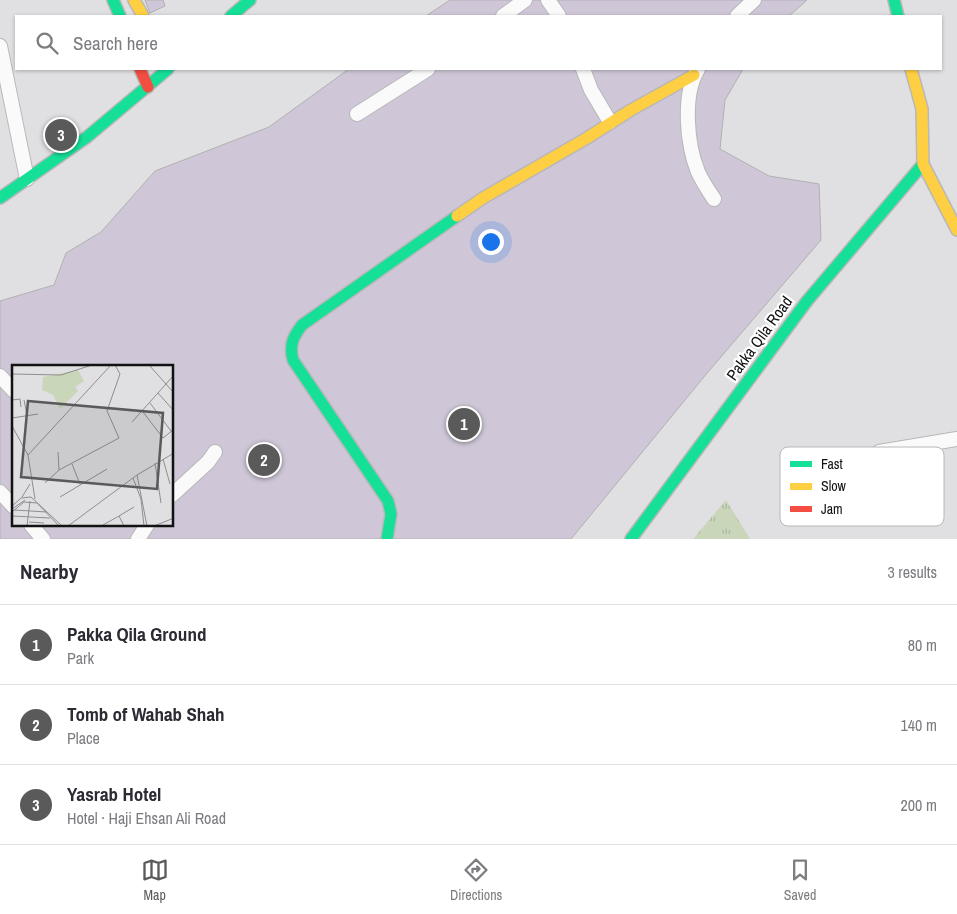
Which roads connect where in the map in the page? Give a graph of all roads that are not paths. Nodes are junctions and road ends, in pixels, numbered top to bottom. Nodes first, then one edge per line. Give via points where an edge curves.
1 (113, 0) edge
2 (134, 0) edge
3 (250, 0) edge
4 (525, 0) edge
5 (548, 0) edge
6 (754, 0) edge
7 (894, 0) edge
8 (120, 15) edge
9 (142, 15) edge
10 (232, 15) edge
11 (504, 15) edge
12 (558, 15) edge
13 (738, 15) edge
14 (898, 15) edge
15 (0, 46) edge
16 (140, 70) edge
17 (167, 70) edge
18 (426, 70) edge
19 (582, 70) edge
20 (912, 70) edge
21 (696, 72) edge
22 (148, 87) junction
23 (357, 114) dead end
24 (610, 122) junction
25 (923, 164) junction
26 (27, 179) junction
27 (0, 198) edge
28 (714, 199) dead end
29 (957, 230) edge
30 (0, 376) edge
31 (12, 389) edge
32 (956, 443) edge
33 (922, 447) edge
34 (215, 452) dead end
35 (0, 492) edge
36 (174, 493) edge
37 (12, 505) edge
38 (32, 526) edge
39 (43, 539) edge
40 (387, 539) edge
41 (631, 539) edge

1 - 8 street
2 - 9 street
3 - 10 street
4 - 11 street
5 - 12 street
6 - 13 street
7 - 14 street
15 - 26 street
16 - 22 street
17 - 22 street
18 - 23 street
19 - 24 street
20 - 25 street via 922,109
21 - 24 street
21 - 28 street via 689,102 688,137 698,174
22 - 26 street via 87,137
24 - 40 street via 483,198 302,325 292,338 293,360 388,501 391,514
25 - 29 street
25 - 41 street, Pakka Qila Road via 806,301
26 - 27 street
30 - 31 street
32 - 33 street
34 - 36 street
35 - 37 street
38 - 39 street

